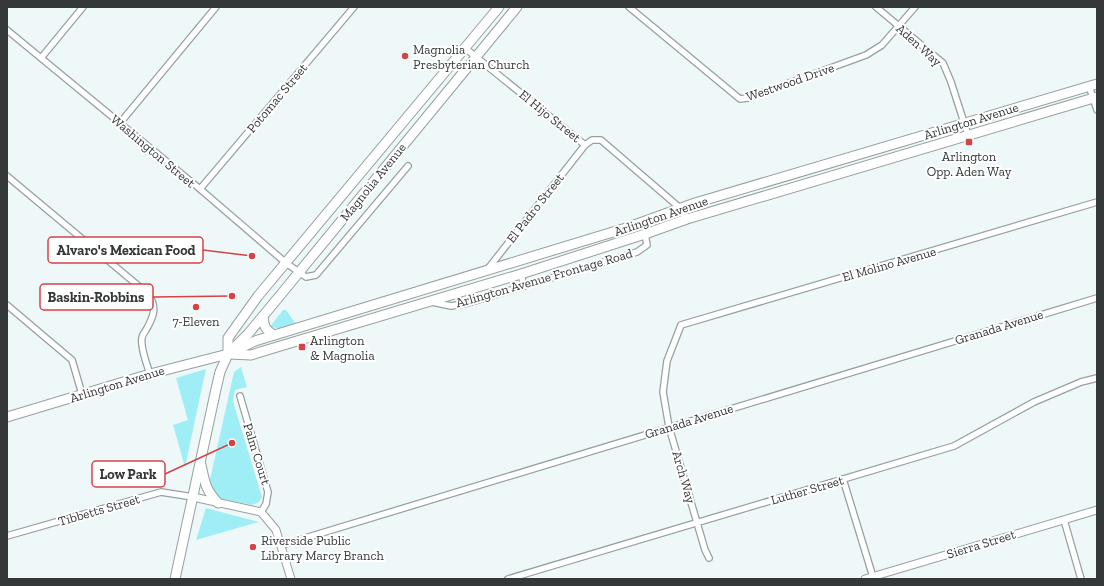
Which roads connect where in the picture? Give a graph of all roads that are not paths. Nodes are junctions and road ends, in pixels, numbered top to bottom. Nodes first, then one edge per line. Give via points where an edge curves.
1 (83, 7) edge
2 (216, 7) edge
3 (354, 7) edge
4 (499, 7) edge
5 (517, 7) edge
6 (629, 7) edge
7 (876, 7) edge
8 (915, 7) edge
9 (899, 26) junction
10 (7, 30) edge
11 (465, 48) junction
12 (476, 56) junction
13 (41, 58) junction
14 (1093, 85) edge
15 (1095, 98) edge
16 (1097, 110) edge
17 (120, 123) junction
18 (964, 123) junction
19 (968, 135) junction
20 (585, 145) junction
21 (408, 166) dead end
22 (7, 176) edge
23 (200, 189) junction
24 (1097, 202) edge
25 (680, 208) junction
26 (687, 219) junction
27 (645, 234) junction
28 (286, 263) junction
29 (485, 272) junction
30 (299, 273) junction
31 (521, 274) junction
32 (524, 286) junction
33 (1097, 298) edge
34 (429, 301) junction
35 (7, 305) edge
36 (262, 316) junction
37 (681, 325) joint
38 (274, 335) junction
39 (228, 354) junction
40 (150, 374) junction
41 (1097, 378) edge
42 (82, 394) junction
43 (240, 396) dead end
44 (7, 417) edge
45 (669, 427) junction
46 (200, 462) junction
47 (843, 479) junction
48 (193, 497) junction
49 (218, 503) junction
50 (1097, 510) edge
51 (261, 512) junction
52 (1064, 520) junction
53 (697, 522) junction
54 (7, 536) edge
55 (282, 545) junction
56 (709, 558) dead end
57 (873, 576) junction
58 (175, 579) edge
59 (291, 579) edge
60 (508, 579) edge
61 (864, 579) edge
62 (1081, 579) edge

1 - 13 street
2 - 17 street
3 - 23 street, Potomac Street
4 - 11 main road, Magnolia Avenue
5 - 12 main road, Magnolia Avenue
6 - 9 street, Westwood Drive via 740,99 866,55 882,45
7 - 9 street, Aden Way
8 - 9 street, Westwood Drive
9 - 18 street, Aden Way via 943,63
10 - 13 street, Washington Street
11 - 12 street, El Hijo Street
11 - 28 main road, Magnolia Avenue
12 - 20 street, El Hijo Street
12 - 30 main road, Magnolia Avenue
13 - 17 street, Washington Street
14 - 15 street
14 - 18 main road, Arlington Avenue
15 - 16 street
15 - 19 main road, Arlington Avenue
17 - 23 street, Washington Street
18 - 19 street, Aden Way
18 - 25 main road, Arlington Avenue
19 - 26 main road, Arlington Avenue
20 - 25 street, El Hijo Street via 592,140 601,140
20 - 29 street, El Padro Street
21 - 30 street via 316,275 306,277
22 - 40 street via 151,298 154,315 142,337
23 - 28 street, Washington Street
24 - 37 street, El Molino Avenue
25 - 26 street, El Hijo Street
25 - 29 main road, Arlington Avenue via 626,228
26 - 27 main road, Arlington Avenue
27 - 31 main road, Arlington Avenue
27 - 32 street, Arlington Avenue Frontage Road via 647,245 637,252
28 - 30 street, Washington Street
28 - 39 main road, Magnolia Avenue via 228,338
29 - 38 main road, Arlington Avenue
30 - 36 main road, Magnolia Avenue
31 - 32 street
31 - 34 main road, Arlington Avenue
32 - 34 street, Arlington Avenue Frontage Road via 451,306
33 - 45 street, Granada Avenue
34 - 39 main road, Arlington Avenue via 251,355
35 - 42 street via 72,360
36 - 38 main road via 266,330
36 - 39 main road, Magnolia Avenue
37 - 45 street, Arch Way via 667,361 663,392
38 - 39 main road, Arlington Avenue
39 - 40 main road, Arlington Avenue
39 - 46 main road, Magnolia Avenue via 220,372
40 - 42 main road, Arlington Avenue
41 - 47 street, Luther Street via 1034,402 954,446
42 - 44 main road, Arlington Avenue
43 - 51 street, Palm Court via 268,492 266,504
45 - 53 street, Arch Way
45 - 55 street, Granada Avenue
46 - 48 main road, Magnolia Avenue
46 - 49 main road via 206,487
47 - 53 street, Luther Street
47 - 57 street
48 - 49 street
48 - 54 street, Tibbetts Street via 161,492
48 - 58 main road, Magnolia Avenue
49 - 51 street
50 - 52 street, Sierra Street
51 - 55 street via 276,530
52 - 57 street, Sierra Street
52 - 62 street
53 - 56 street, Arch Way
53 - 60 street, Luther Street
55 - 59 street
57 - 61 street, Sierra Street

